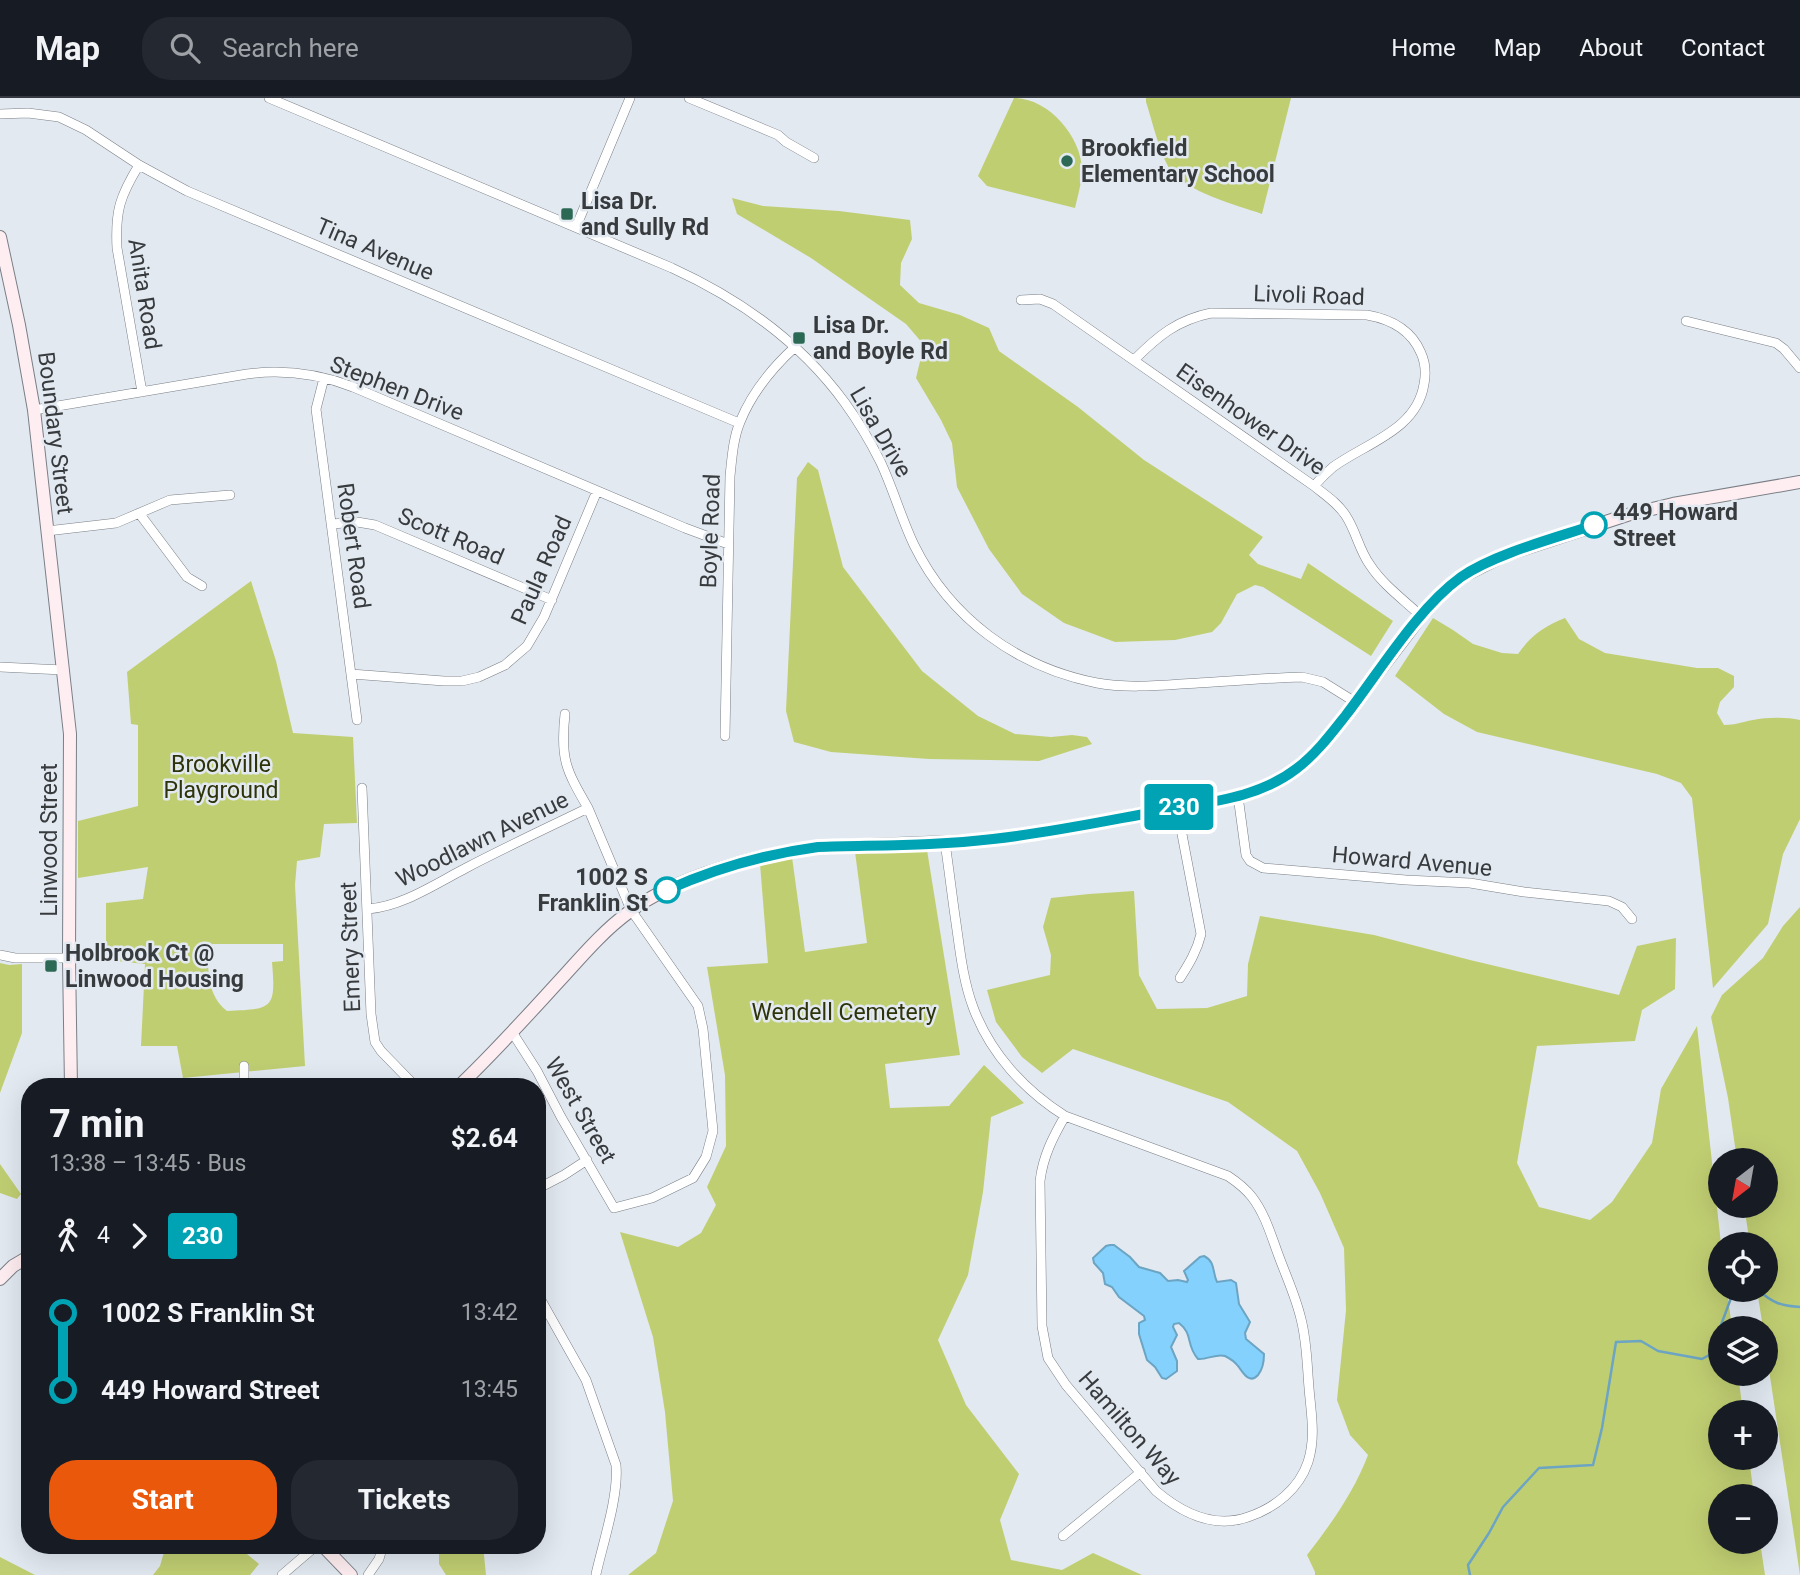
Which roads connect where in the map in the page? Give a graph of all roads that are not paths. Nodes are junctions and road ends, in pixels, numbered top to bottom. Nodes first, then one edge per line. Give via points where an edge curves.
1 (269, 98) edge
2 (630, 98) edge
3 (689, 98) edge
4 (0, 114) edge
5 (814, 158) dead end
6 (139, 165) junction
7 (576, 227) junction
8 (0, 237) edge
9 (1021, 300) dead end
10 (1686, 321) dead end
11 (794, 346) junction
12 (1133, 360) junction
13 (1800, 368) edge
14 (324, 378) junction
15 (142, 392) junction
16 (34, 410) junction
17 (739, 423) junction
18 (1800, 482) edge
19 (1314, 486) junction
20 (597, 491) junction
21 (230, 495) dead end
22 (139, 513) junction
23 (332, 524) junction
24 (47, 531) junction
25 (728, 544) junction
26 (202, 586) dead end
27 (552, 600) junction
28 (1421, 616) junction
29 (0, 667) edge
30 (63, 670) junction
31 (351, 674) junction
32 (1356, 702) junction
33 (565, 714) dead end
34 (69, 720) joint
35 (357, 720) dead end
36 (725, 736) dead end
37 (362, 788) dead end
38 (1238, 796) junction
39 (1177, 807) junction
40 (588, 808) junction
41 (945, 843) junction
42 (368, 909) junction
43 (631, 910) junction
44 (1632, 919) dead end
45 (0, 955) edge
46 (69, 958) junction
47 (1180, 978) dead end
48 (512, 1032) junction
49 (244, 1066) dead end
50 (71, 1078) edge
51 (244, 1078) edge
52 (407, 1078) edge
53 (467, 1078) edge
54 (540, 1078) edge
55 (546, 1089) edge
56 (1065, 1116) junction
57 (587, 1160) junction
58 (546, 1184) edge
59 (614, 1208) joint
60 (21, 1261) edge
61 (0, 1279) edge
62 (546, 1309) edge
63 (1141, 1472) junction
64 (1063, 1536) dead end
65 (309, 1554) edge
66 (329, 1554) edge
67 (380, 1554) edge
68 (596, 1574) edge
69 (282, 1575) edge
70 (351, 1575) edge
71 (368, 1575) edge

1 - 7 street, Lisa Drive
2 - 7 street
3 - 5 street via 778,135
4 - 6 street, Tina Avenue via 59,117
6 - 15 street, Anita Road via 122,197 116,228
6 - 17 street, Tina Avenue via 187,191
7 - 11 street, Lisa Drive via 725,294
8 - 16 main road, Boundary Street
9 - 12 street, Eisenhower Drive via 1053,304
10 - 13 street via 1776,343
11 - 17 street, Boyle Road via 759,387
11 - 32 street, Lisa Drive via 858,422 880,461 913,542 939,587 971,622 1007,649 1055,672 1100,683 1148,686 1302,677 1323,682
12 - 19 street, Eisenhower Drive
12 - 19 street, Livoli Road via 1167,330 1211,313 1367,314 1405,330 1424,363 1418,406 1395,429 1333,467
14 - 15 street, Stephen Drive via 264,372
14 - 20 street, Stephen Drive
14 - 23 street, Robert Road via 317,409
15 - 16 street, Stephen Drive
16 - 24 main road, Boundary Street
17 - 25 street, Boyle Road via 730,476
18 - 28 main road via 1644,510 1505,555 1463,576
19 - 28 street, Eisenhower Drive via 1346,514 1370,566
20 - 25 street, Stephen Drive
20 - 27 street, Paula Road
21 - 22 street via 170,500
22 - 24 street via 116,523
22 - 26 street via 187,577
23 - 27 street, Scott Road via 375,525
23 - 31 street, Robert Road
24 - 30 main road, Boundary Street
25 - 36 street, Boyle Road
27 - 31 street, Paula Road via 527,646 505,666 479,677 444,681
28 - 32 main road
29 - 30 street
30 - 34 main road, Boundary Street
31 - 35 street, Robert Road
32 - 38 main road via 1302,764 1261,789
33 - 40 street via 563,749 568,773
34 - 46 main road, Linwood Street
37 - 42 street, Emery Street
38 - 39 main road
38 - 44 street, Howard Avenue via 1246,855 1263,868 1470,883 1609,901
39 - 41 main road via 1021,836
39 - 47 street via 1201,934
40 - 42 street, Woodlawn Avenue via 403,900
40 - 43 street, Woodlawn Avenue
41 - 43 main road via 818,847 772,854 678,885
41 - 56 street, Hamilton Way via 964,973 985,1034 1019,1079
42 - 52 street, Emery Street via 374,1042
43 - 48 main road via 587,950
43 - 59 street, Woodlawn Avenue via 698,1006 713,1131 706,1157 693,1178 652,1198
45 - 46 street
46 - 50 main road, Linwood Street
48 - 53 main road
48 - 54 street, West Street
49 - 51 street
55 - 57 street, West Street
56 - 63 street, Hamilton Way via 1046,1151 1040,1181 1044,1343 1056,1372
56 - 63 street, Hamilton Way via 1241,1184 1268,1226 1301,1318 1313,1436 1301,1477 1285,1496 1244,1519 1202,1519 1170,1503
57 - 58 street
57 - 59 street, West Street
60 - 61 main road
62 - 68 street via 586,1380 616,1465 614,1499
63 - 64 street
65 - 69 street
66 - 70 main road
67 - 71 street

